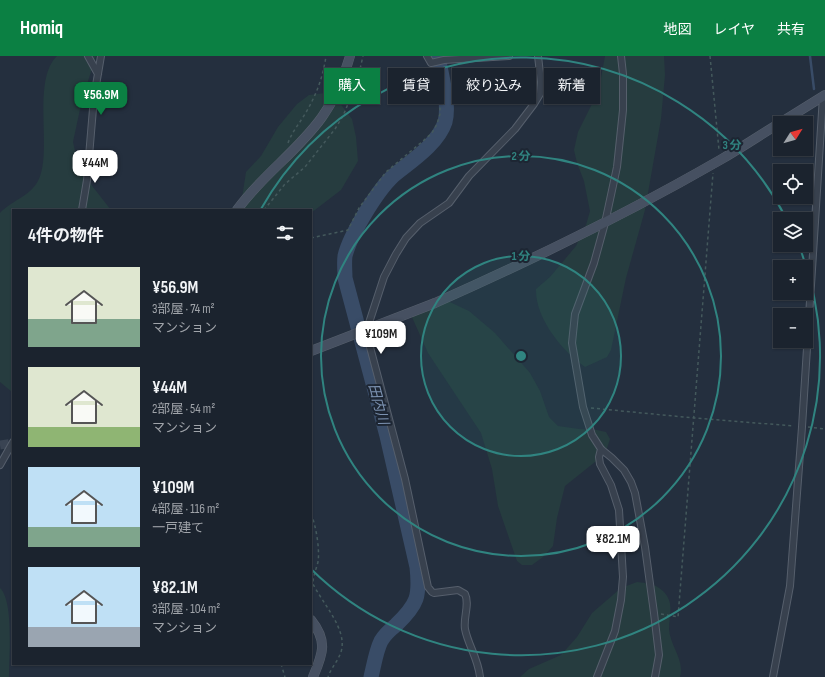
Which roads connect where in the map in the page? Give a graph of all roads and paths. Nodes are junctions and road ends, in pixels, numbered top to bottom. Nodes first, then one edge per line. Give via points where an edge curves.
1 (88, 56) edge
2 (101, 56) edge
3 (326, 56) edge
4 (350, 56) edge
5 (363, 56) edge
6 (427, 56) edge
7 (509, 56) edge
8 (538, 56) edge
9 (621, 56) edge
10 (710, 56) edge
11 (432, 62) junction
12 (98, 74) junction
13 (824, 96) edge
14 (791, 116) edge
15 (773, 127) edge
16 (290, 152) junction
17 (717, 162) junction
18 (82, 209) edge
19 (238, 209) edge
20 (265, 209) edge
21 (605, 223) junction
22 (312, 238) edge
23 (312, 351) edge
24 (583, 407) junction
25 (694, 418) junction
26 (802, 427) junction
27 (825, 429) edge
28 (12, 444) edge
29 (600, 449) junction
30 (0, 465) edge
31 (312, 516) edge
32 (654, 613) junction
33 (312, 621) edge
34 (281, 665) edge
35 (285, 677) edge
36 (313, 677) edge
37 (328, 677) edge
38 (480, 677) edge
39 (597, 677) edge
40 (655, 677) edge
41 (774, 677) edge

1 - 12 street
2 - 12 street
3 - 16 path via 317,93 291,135 288,143
4 - 16 street via 337,91 322,117
5 - 20 path via 358,78 343,116 304,167 284,184
6 - 11 street
7 - 11 street
8 - 38 street via 540,94 534,104 515,129 469,176 450,203 420,222 406,238 384,277 366,332 405,480 428,587 434,593 458,590 465,594 465,630 476,657
9 - 21 street via 623,110 617,167
10 - 17 path
11 - 22 path via 440,102 440,114 432,133 386,172 359,208 348,230
12 - 18 street
13 - 14 street
13 - 26 street
15 - 17 street
16 - 19 street
17 - 21 street
17 - 25 path
21 - 23 street, bridge via 435,303
21 - 24 street via 594,263 575,314 572,343
24 - 25 path
24 - 29 street via 592,435
25 - 26 path
25 - 32 path via 678,617
26 - 27 path
26 - 41 street via 790,586
28 - 30 street
29 - 32 street via 624,470 635,493
29 - 39 street via 600,464 611,485 619,510 624,577 615,631
31 - 37 path via 318,547 313,584 339,627 343,643 341,653
32 - 40 street via 659,655
33 - 36 street via 322,638 323,649
34 - 35 path

